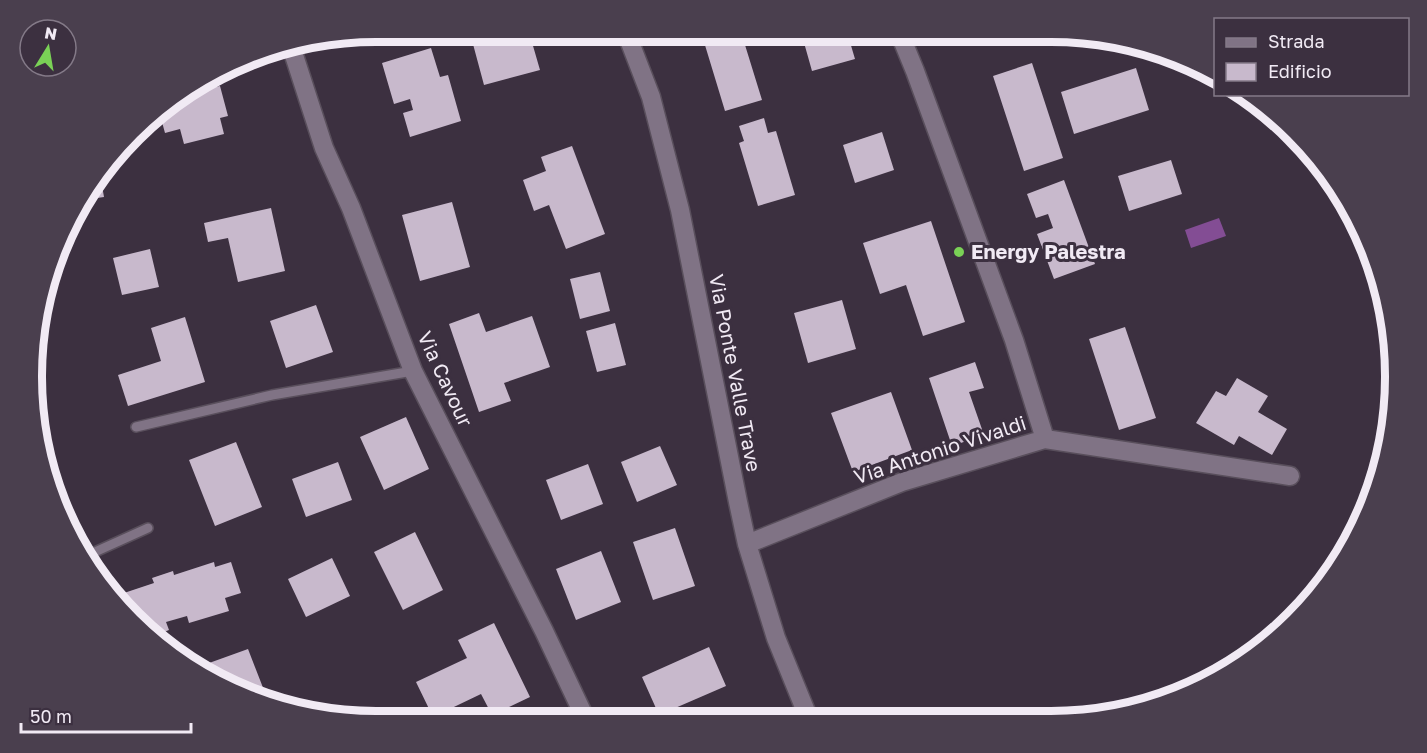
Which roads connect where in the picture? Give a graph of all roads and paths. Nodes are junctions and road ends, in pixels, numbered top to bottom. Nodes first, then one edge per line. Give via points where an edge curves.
1 (630, 42) edge
2 (903, 42) edge
3 (293, 52) edge
4 (413, 371) junction
5 (136, 427) dead end
6 (1045, 439) junction
7 (1290, 476) dead end
8 (148, 528) dead end
9 (747, 544) junction
10 (93, 553) edge
11 (582, 711) edge
12 (806, 711) edge

1 - 9 street, Via Ponte Valle Trave via 651,97 680,210
2 - 6 street, Via Antonio Vivaldi via 1010,330
3 - 4 street, Via Cavour via 324,148
4 - 5 lane via 272,396
4 - 11 street, Via Cavour
6 - 7 street
6 - 9 street, Via Antonio Vivaldi via 902,482
8 - 10 lane
9 - 12 street, Via Ponte Valle Trave via 776,638

